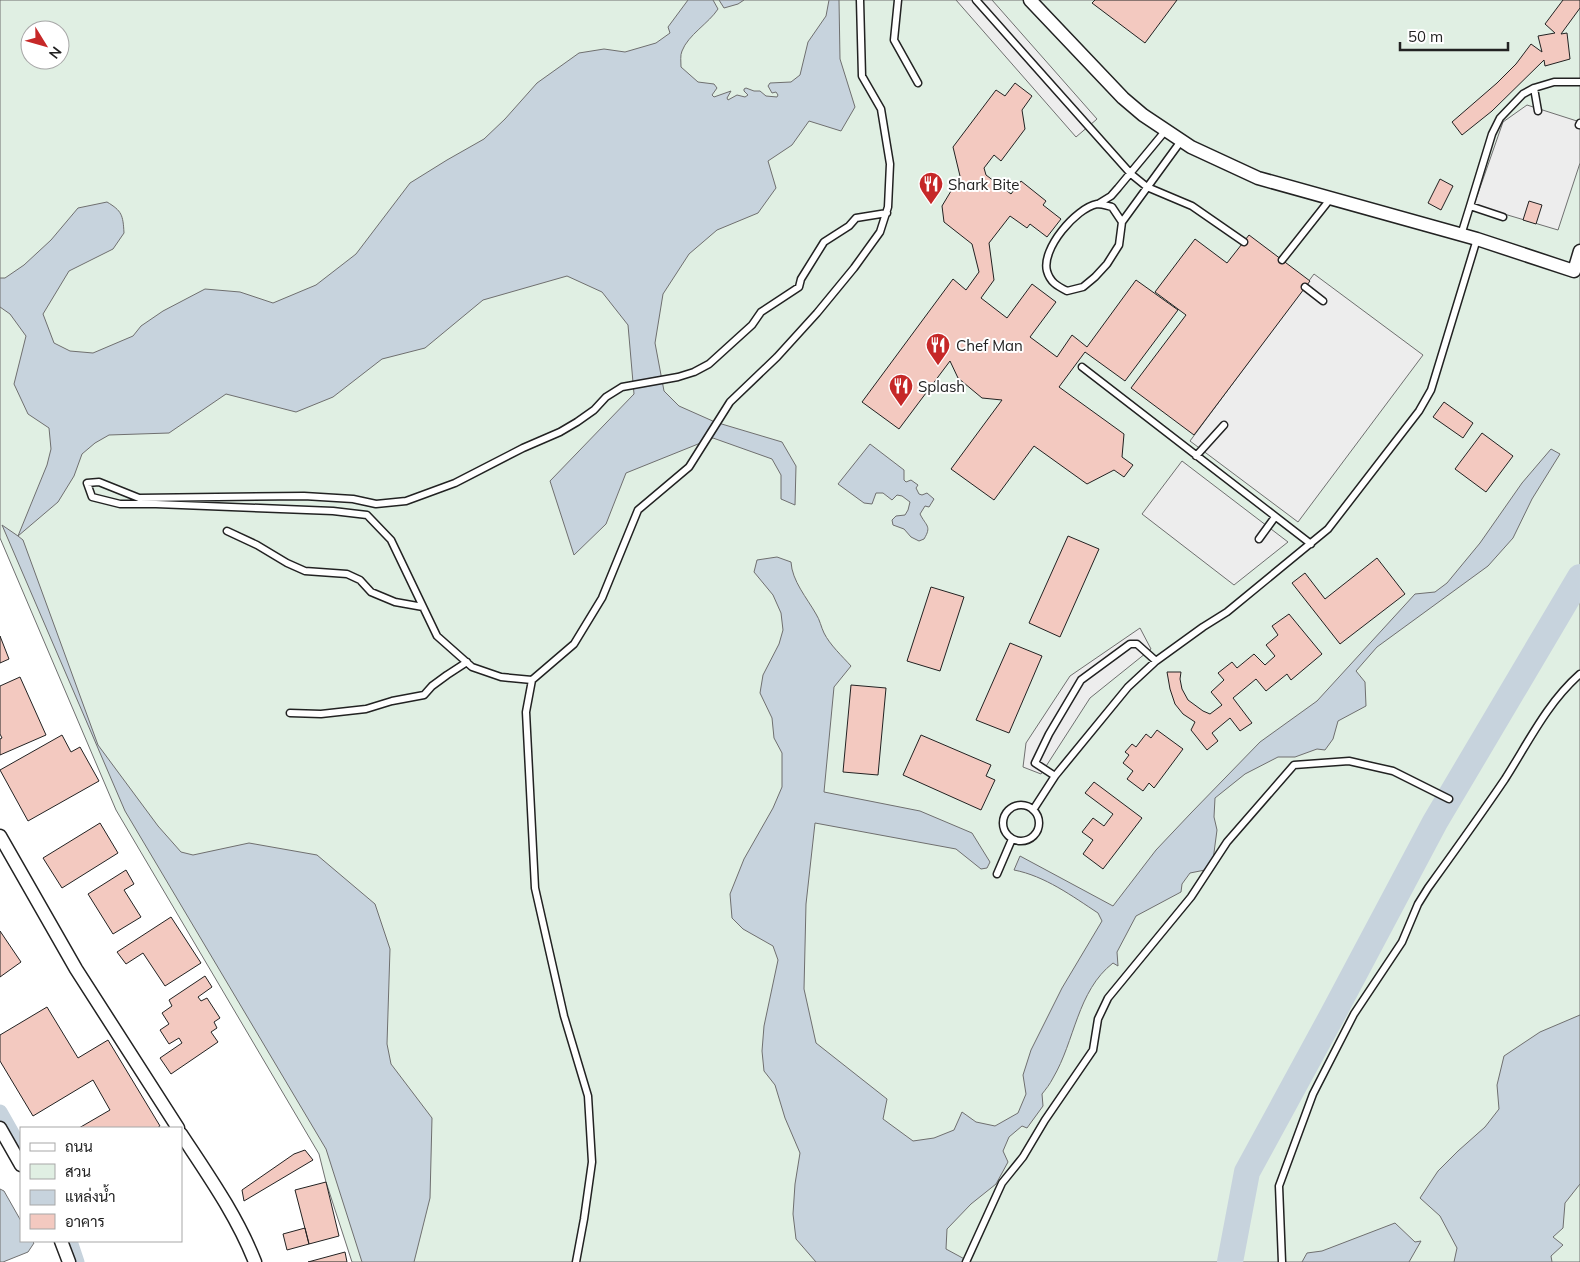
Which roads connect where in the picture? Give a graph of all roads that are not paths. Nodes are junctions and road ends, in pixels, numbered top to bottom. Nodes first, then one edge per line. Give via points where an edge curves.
1 (860, 0) edge
2 (898, 0) edge
3 (976, 0) edge
4 (1030, 0) edge
5 (1580, 82) edge
6 (918, 83) dead end
7 (1534, 88) junction
8 (1538, 111) dead end
9 (1166, 130) junction
10 (1181, 140) junction
11 (1131, 174) junction
12 (1147, 188) junction
13 (1331, 198) junction
14 (1098, 204) junction
15 (1470, 206) junction
16 (886, 213) junction
17 (1503, 217) dead end
18 (1122, 222) junction
19 (1461, 235) junction
20 (1477, 239) junction
21 (1244, 242) dead end
22 (1580, 251) edge
23 (1282, 260) dead end
24 (1577, 272) edge
25 (1305, 287) dead end
26 (1323, 301) dead end
27 (1082, 367) dead end
28 (1224, 425) dead end
29 (1196, 456) junction
30 (1276, 517) junction
31 (227, 531) dead end
32 (1259, 539) dead end
33 (1311, 544) junction
34 (423, 607) junction
35 (1156, 661) junction
36 (467, 662) junction
37 (1580, 674) edge
38 (532, 680) junction
39 (290, 713) dead end
40 (1055, 776) junction
41 (1448, 799) dead end
42 (1033, 810) junction
43 (0, 836) edge
44 (1012, 839) junction
45 (997, 874) dead end
46 (177, 1127) edge
47 (0, 1128) edge
48 (182, 1136) edge
49 (20, 1163) edge
50 (61, 1242) edge
51 (68, 1262) edge
52 (255, 1262) edge
53 (576, 1262) edge
54 (966, 1262) edge
55 (1282, 1262) edge

1 - 16 lane via 862,76 881,109 890,164
2 - 6 lane via 894,40
3 - 11 lane
4 - 9 street via 1123,98
5 - 7 lane via 1554,82
7 - 8 lane
7 - 15 lane via 1523,94 1500,118
9 - 10 street
9 - 11 lane
10 - 12 lane
10 - 13 street via 1258,178
11 - 12 lane
11 - 14 lane via 1111,196
12 - 18 lane
12 - 21 lane via 1192,206
13 - 19 street
13 - 23 lane
14 - 18 lane via 1112,207
14 - 18 lane via 1078,213 1048,253 1046,269 1053,284 1067,291 1083,287 1095,277 1119,245
15 - 17 lane
15 - 19 lane
16 - 34 lane via 856,218 824,242 801,278 799,287 761,312 752,325 709,364 678,377 622,387 560,432 454,483 406,501 376,504 304,496 139,498 99,482 87,483 92,497 120,504 367,515 391,540
16 - 38 lane via 880,232 818,313 730,402 689,467 638,510 602,598 574,644
19 - 20 street
20 - 24 street
20 - 33 lane via 1431,390 1419,411 1335,521
22 - 24 street
25 - 26 lane
27 - 29 lane
28 - 29 lane
29 - 30 lane
30 - 32 lane
30 - 33 lane
31 - 34 lane via 305,571 347,574 360,580 371,592 394,602
33 - 35 lane via 1227,612
34 - 36 lane via 438,636
35 - 40 lane via 1128,687
35 - 40 lane via 1137,644 1130,644 1081,680 1035,763
36 - 38 lane via 472,667 501,677
36 - 39 lane via 424,695 366,709 321,714
37 - 55 lane via 1542,719 1497,791 1428,888 1402,942 1354,1014 1313,1094 1279,1186
38 - 53 lane via 526,712 535,888 564,1016 588,1096 592,1162
40 - 42 lane
41 - 54 lane via 1393,771 1349,761 1294,765 1227,842 1191,897 1108,998 1098,1019 1093,1050 1023,1157 1002,1183
42 - 44 lane via 1039,822 1034,836 1022,842
42 - 44 lane via 1020,806 1007,811 1003,825
43 - 46 street via 76,969
44 - 45 lane
47 - 49 street
48 - 52 street via 232,1213
50 - 51 street

